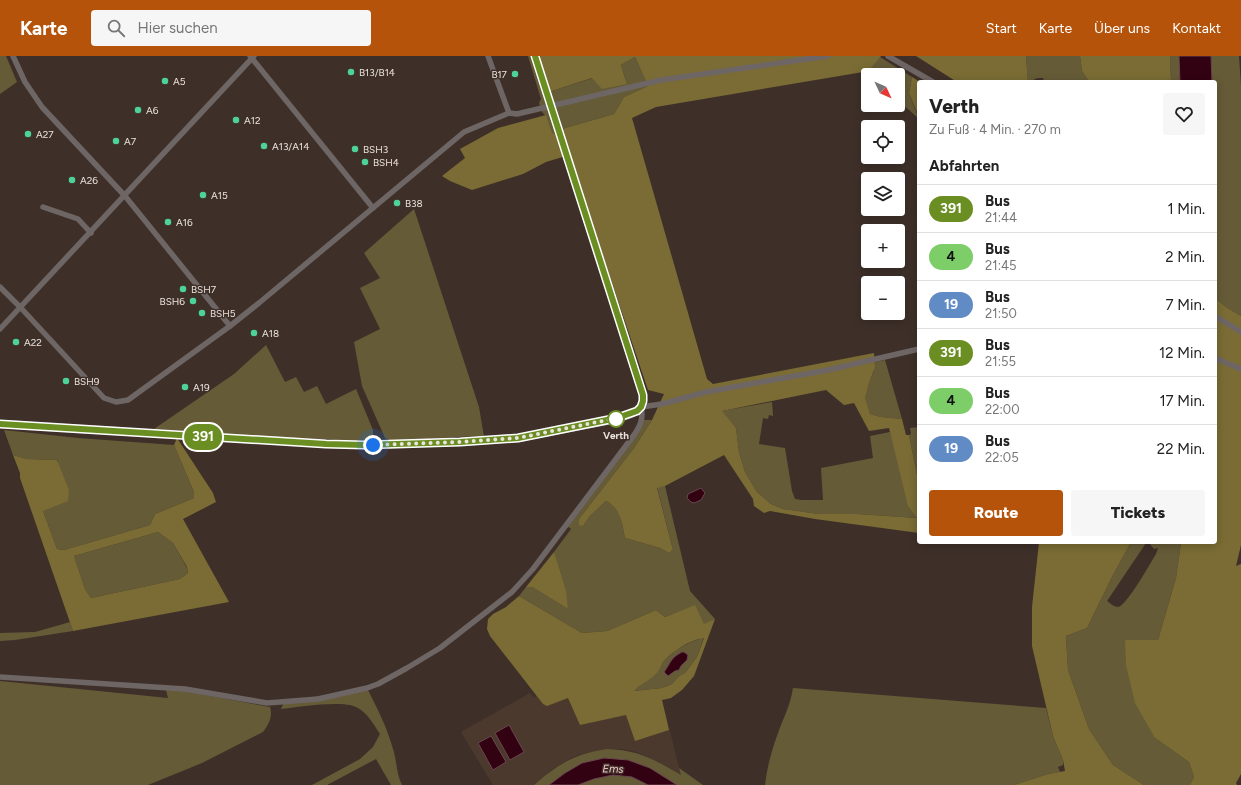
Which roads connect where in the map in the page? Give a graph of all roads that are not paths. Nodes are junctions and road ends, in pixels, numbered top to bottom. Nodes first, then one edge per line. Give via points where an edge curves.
1 (13, 56) edge
2 (488, 56) edge
3 (535, 56) edge
4 (828, 56) edge
5 (888, 56) edge
6 (252, 57) edge
7 (930, 80) edge
8 (551, 105) junction
9 (508, 113) junction
10 (125, 196) junction
11 (43, 206) dead end
12 (372, 208) junction
13 (91, 233) junction
14 (0, 287) edge
15 (21, 308) junction
16 (1217, 317) edge
17 (230, 326) junction
18 (0, 329) edge
19 (1241, 332) edge
20 (917, 349) edge
21 (1217, 359) edge
22 (1241, 369) edge
23 (641, 407) junction
24 (0, 424) edge
25 (0, 677) edge

1 - 10 street via 25,82 42,107
2 - 9 street
3 - 8 street
4 - 8 street via 661,80
5 - 7 street
6 - 10 street
6 - 12 street
8 - 9 street via 516,114
8 - 23 street via 643,395
9 - 12 street via 464,132
10 - 13 street
10 - 17 street
11 - 13 street via 78,219
12 - 17 street
13 - 15 street
14 - 15 street
15 - 17 street via 104,398 116,402 128,400
15 - 18 street
16 - 19 street
20 - 23 street
21 - 22 street
23 - 24 street via 631,414 617,418 518,438 393,444 311,443
23 - 25 street via 642,420 634,435 522,581 440,648 378,684 352,693 318,699 267,703 185,689

